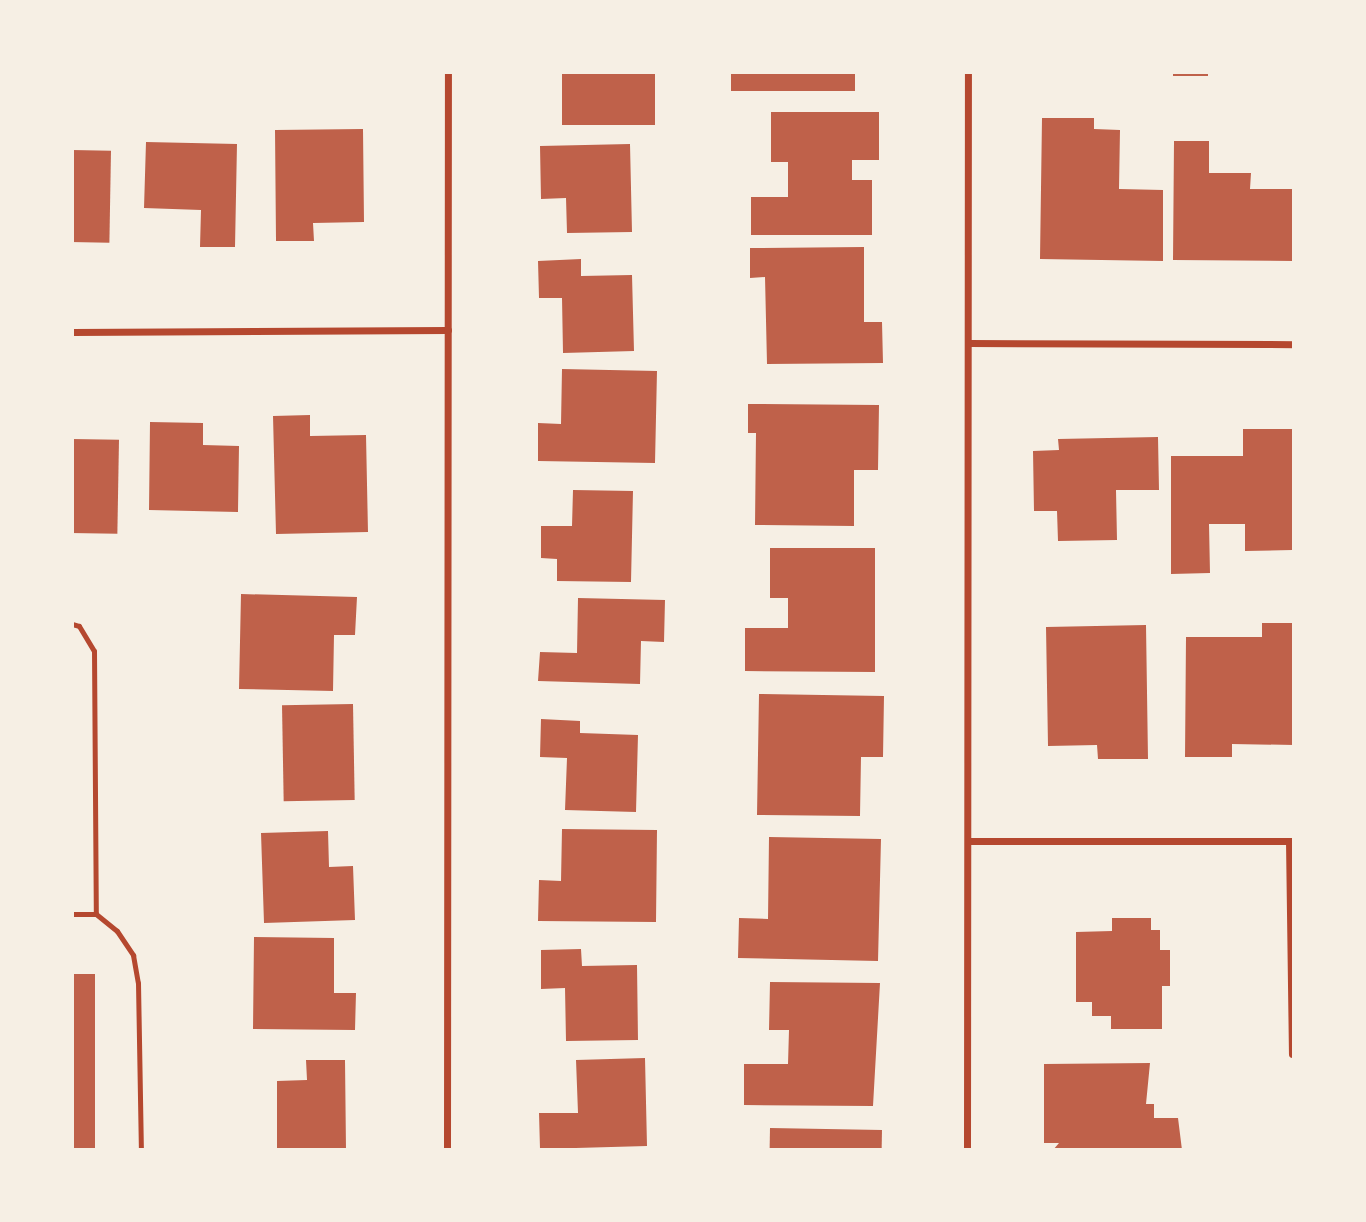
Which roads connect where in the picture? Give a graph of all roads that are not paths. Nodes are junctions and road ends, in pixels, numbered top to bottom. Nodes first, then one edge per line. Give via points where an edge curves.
1 (448, 72) edge
2 (968, 72) edge
3 (448, 330) junction
4 (72, 332) edge
5 (969, 343) junction
6 (1294, 344) edge
7 (72, 624) edge
8 (970, 841) junction
9 (1292, 841) edge
10 (72, 914) edge
11 (96, 914) junction
12 (1292, 1054) dead end
13 (141, 1150) edge
14 (447, 1150) edge
15 (967, 1150) edge

1 - 3 street
2 - 5 street
3 - 4 street
3 - 14 street
5 - 6 street
5 - 8 street
7 - 11 lane via 79,626 94,651
8 - 9 street
8 - 15 street
9 - 12 street
10 - 11 lane
11 - 13 lane via 117,931 133,956

